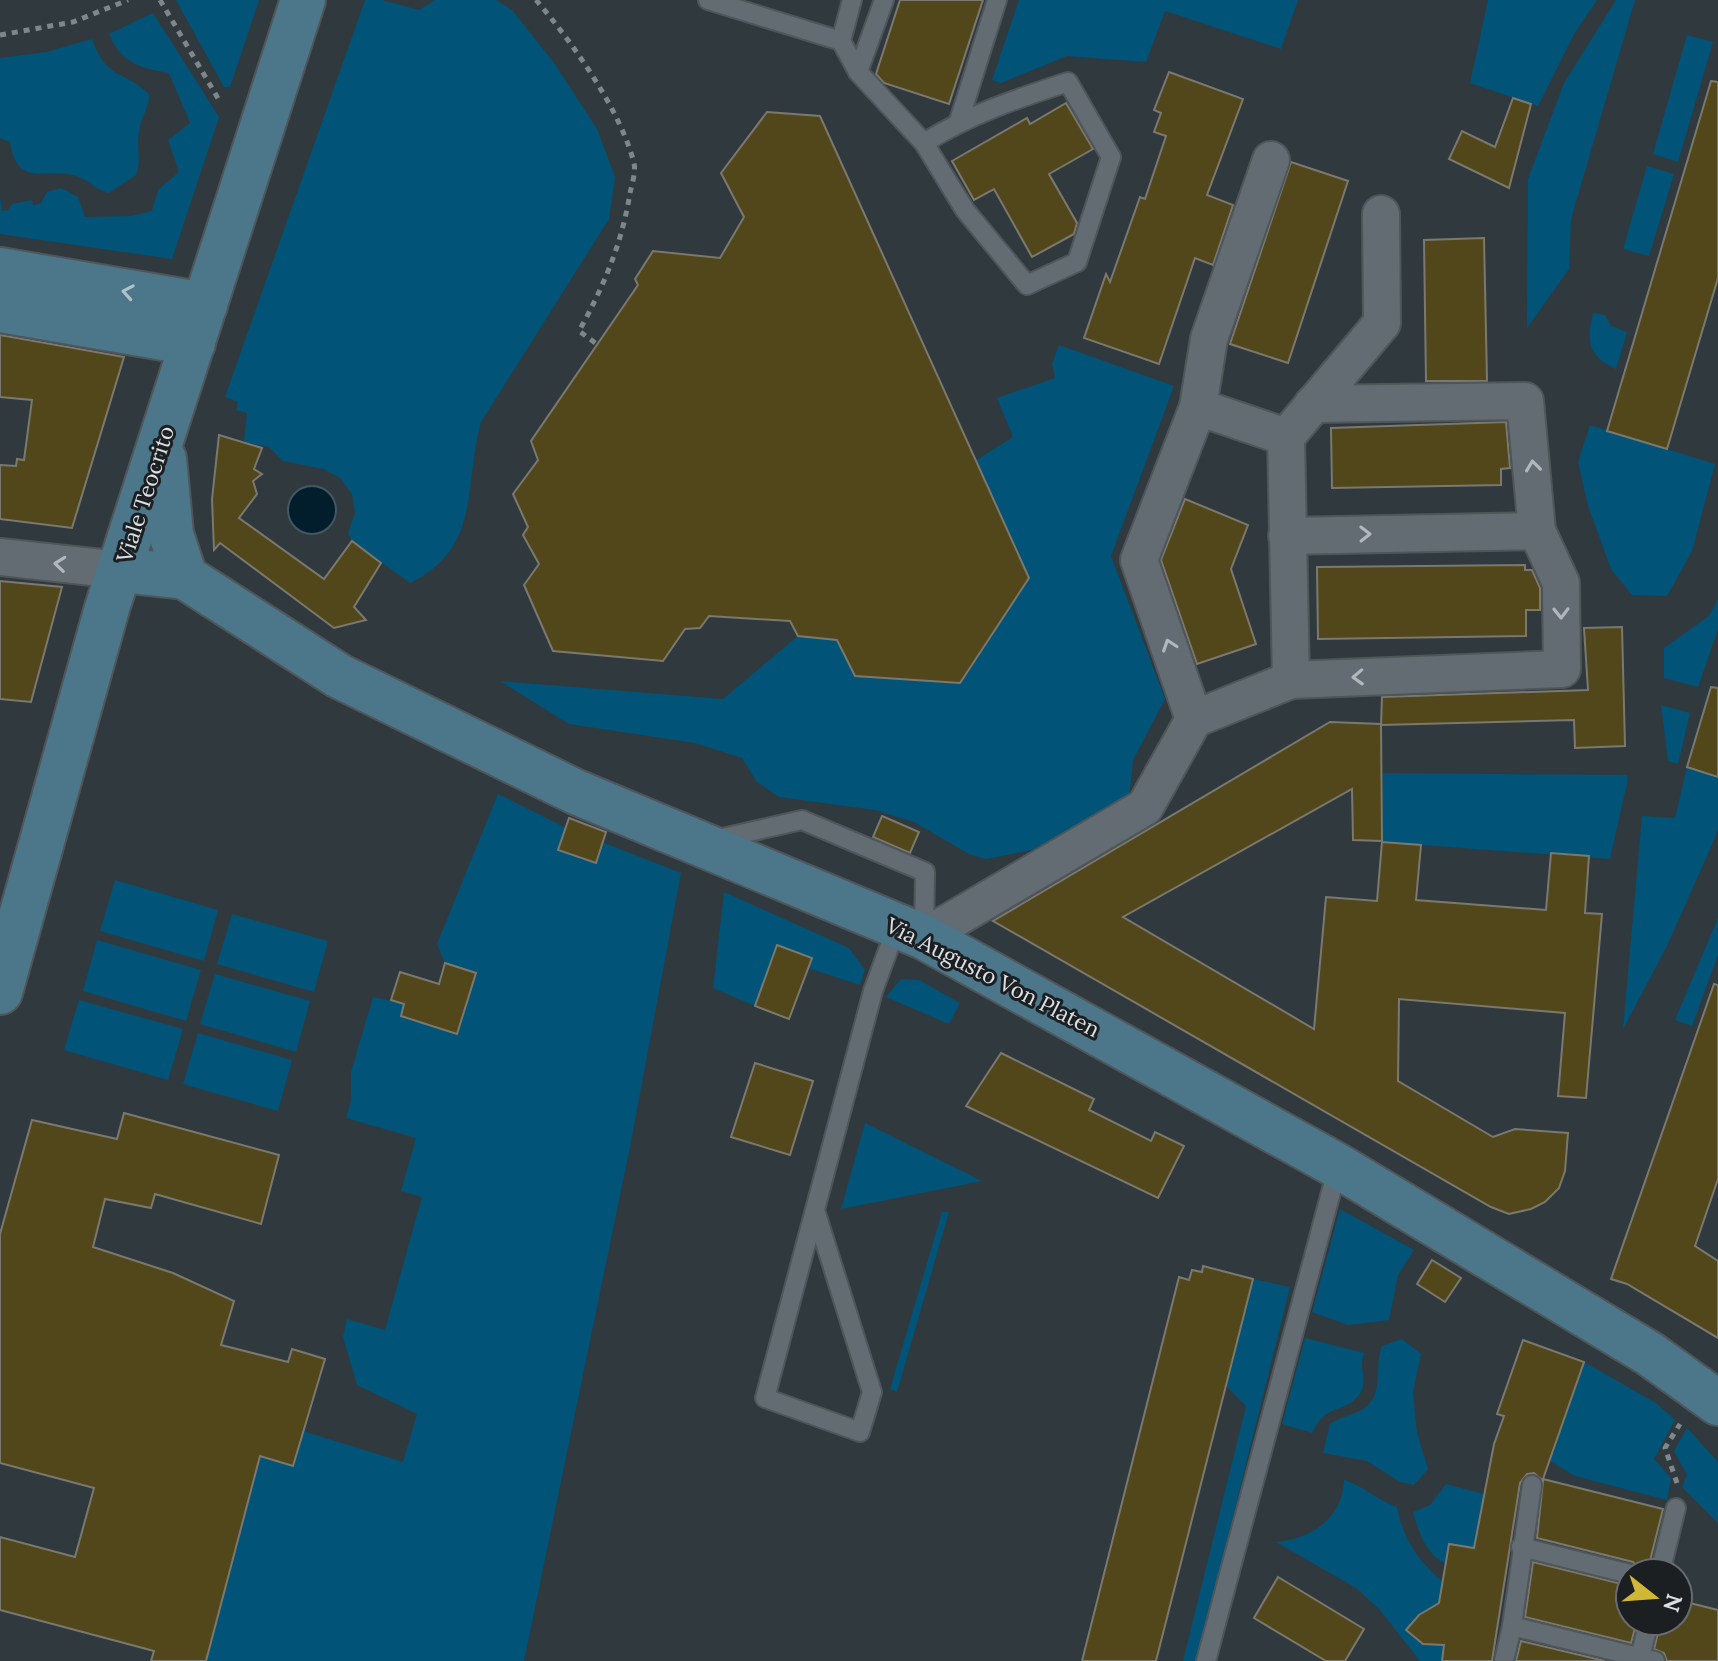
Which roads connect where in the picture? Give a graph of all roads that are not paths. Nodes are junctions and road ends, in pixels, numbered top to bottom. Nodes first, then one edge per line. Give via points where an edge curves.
1 (303, 0) edge
2 (708, 0) edge
3 (852, 0) edge
4 (884, 0) edge
5 (997, 0) edge
6 (841, 41) junction
7 (858, 72) junction
8 (959, 121) junction
9 (924, 143) junction
10 (1271, 160) dead end
11 (1381, 214) dead end
12 (0, 270) edge
13 (0, 310) edge
14 (199, 324) junction
15 (1313, 404) junction
16 (1198, 407) junction
17 (163, 435) junction
18 (1286, 437) junction
19 (1537, 531) junction
20 (1287, 536) junction
21 (0, 557) edge
22 (120, 570) junction
23 (185, 577) junction
24 (1291, 680) junction
25 (1194, 719) junction
26 (702, 843) junction
27 (910, 931) junction
28 (0, 992) edge
29 (1338, 1166) junction
30 (815, 1210) junction
31 (1650, 1354) junction
32 (1718, 1385) edge
33 (1701, 1410) edge
34 (1532, 1485) dead end
35 (1676, 1508) road end
36 (1521, 1547) junction
37 (1664, 1557) edge
38 (1614, 1570) edge
39 (1512, 1626) junction
40 (1647, 1637) edge
41 (1645, 1660) edge
42 (1206, 1661) edge
43 (1504, 1661) edge

1 - 14 main road, Viale Teocrito
2 - 6 lane
3 - 6 lane
4 - 7 lane
5 - 8 lane
6 - 7 lane
7 - 9 lane
8 - 9 lane
8 - 9 lane via 1068,82 1111,157 1077,262 1027,285 965,210
10 - 16 street via 1209,339
11 - 15 street via 1382,323
14 -> 12 main road
13 - 14 main road
14 - 17 main road, Viale Teocrito
15 - 18 street
19 -> 15 street via 1525,401
16 - 18 street
25 -> 16 street via 1139,560
17 - 22 main road, Viale Teocrito
17 - 23 main road via 165,493
18 - 20 street
20 -> 19 street
19 -> 24 street via 1561,583 1562,669
20 - 24 street
22 -> 21 street
22 - 23 main road
22 - 28 main road, Viale Teocrito
23 - 26 main road, Via Augusto Von Platen via 339,676 576,792
24 - 25 street
25 - 27 street via 1145,807
26 - 27 main road, Via Augusto Von Platen
26 - 27 lane via 802,820 816,825 925,872
27 - 29 main road, Via Augusto Von Platen
27 - 30 lane via 873,991
29 - 31 main road, Via Augusto Von Platen
29 - 42 lane
30 - 30 lane via 765,1398 860,1432 872,1392
31 - 32 main road
31 - 33 main road
34 - 36 lane
35 - 37 lane
36 - 38 lane
36 - 39 lane
39 - 41 lane
39 - 43 lane
40 - 41 lane

